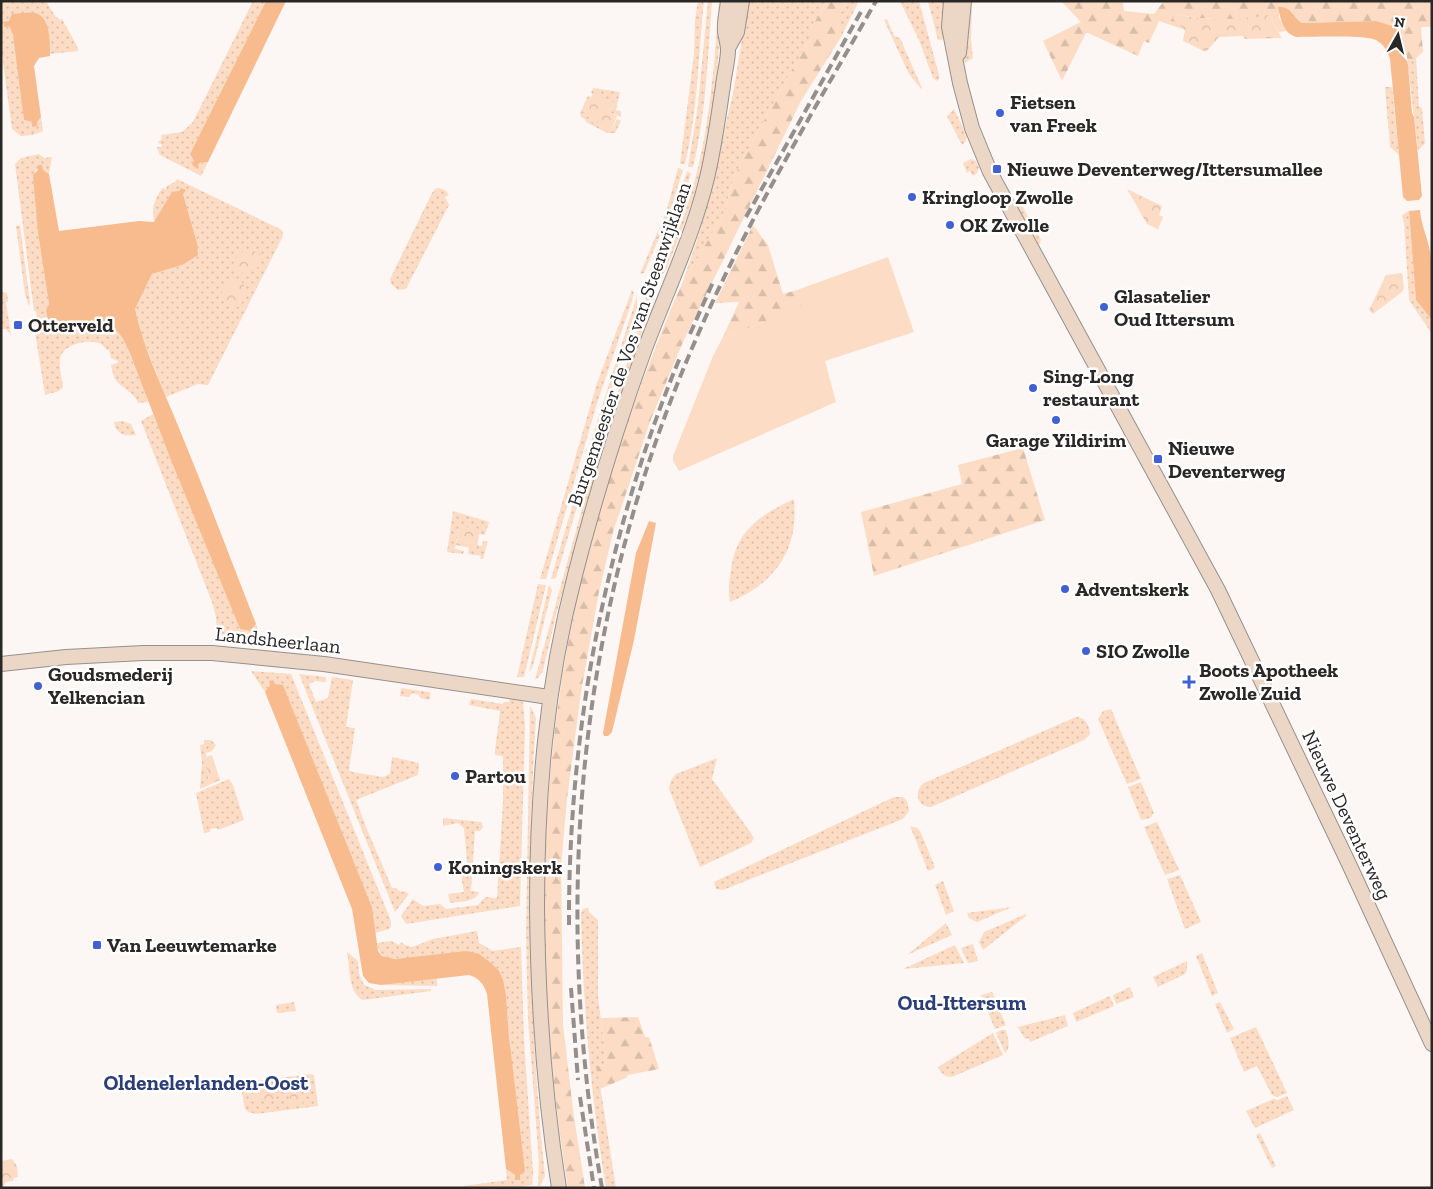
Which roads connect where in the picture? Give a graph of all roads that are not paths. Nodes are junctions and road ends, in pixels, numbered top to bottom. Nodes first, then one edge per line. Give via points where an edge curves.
1 (728, 1) edge
2 (742, 1) edge
3 (950, 1) edge
4 (964, 1) edge
5 (728, 48) junction
6 (958, 68) junction
7 (1, 664) edge
8 (549, 696) junction
9 (1432, 1044) edge
10 (559, 1188) edge

1 - 5 street, Burgemeester de Vos van Steenwijklaan via 725,30
2 - 5 street, Burgemeester de Vos van Steenwijklaan via 737,32
3 - 6 street, Nieuwe Deventerweg via 949,27
4 - 6 street, Nieuwe Deventerweg
5 - 8 street, Burgemeester de Vos van Steenwijklaan via 716,136 700,204 613,440 574,578
6 - 9 street, Nieuwe Deventerweg via 968,115 990,172 1214,582
7 - 8 street, Landsheerlaan via 66,657 212,653 324,664
8 - 10 street, Burgemeester de Vos van Steenwijklaan via 540,808 538,955 544,1063

